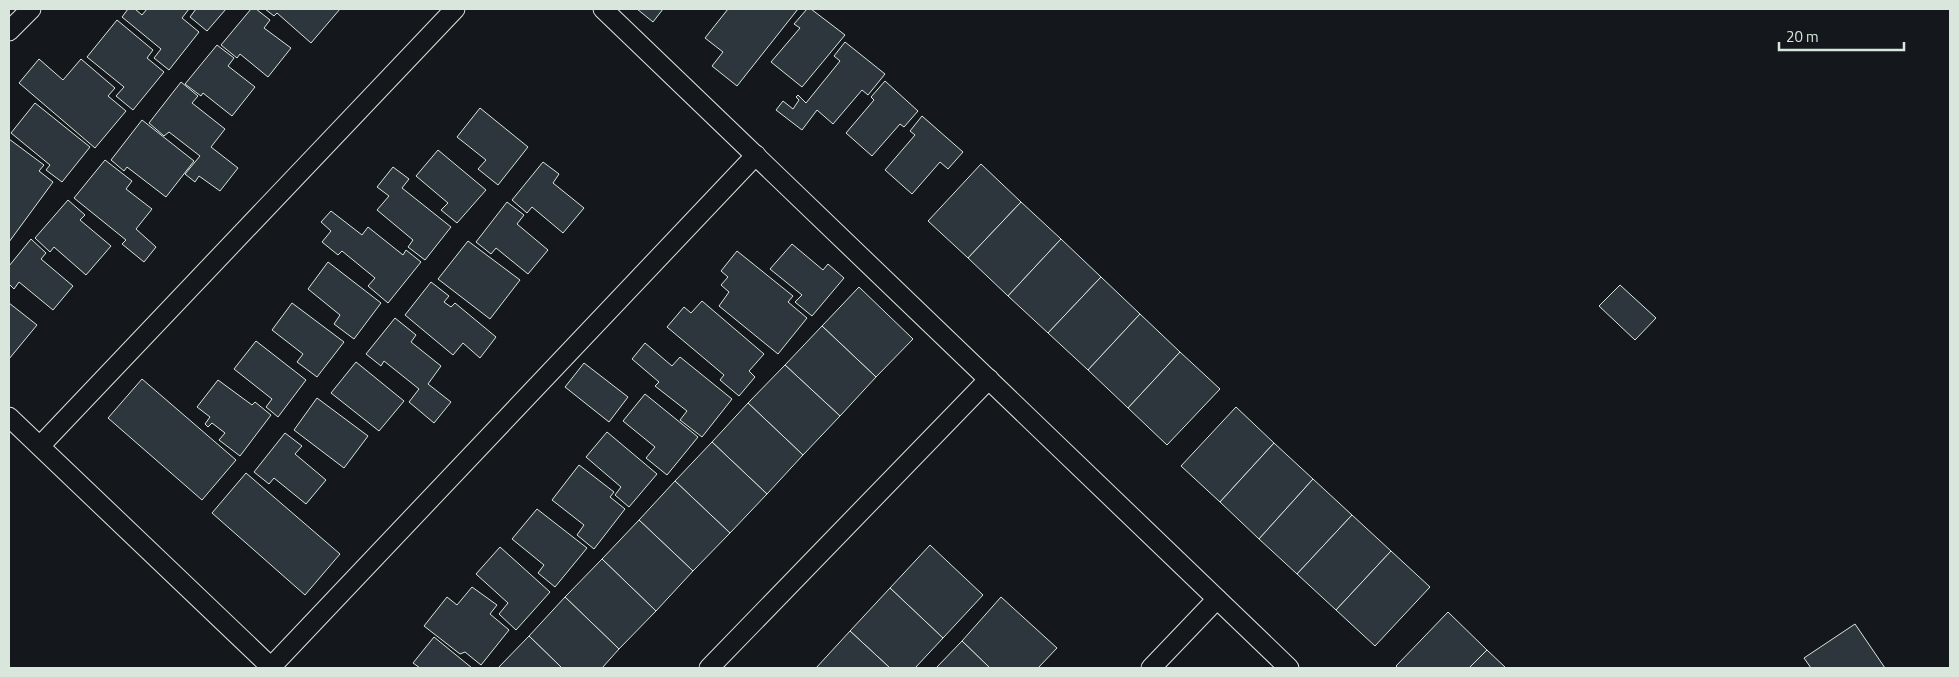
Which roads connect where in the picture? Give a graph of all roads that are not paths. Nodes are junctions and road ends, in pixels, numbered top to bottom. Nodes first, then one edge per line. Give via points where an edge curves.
1 (31, 9) edge
2 (455, 9) edge
3 (603, 9) edge
4 (9, 31) edge
5 (756, 156) junction
6 (989, 379) junction
7 (9, 417) edge
8 (40, 446) junction
9 (1217, 599) junction
10 (272, 668) edge
11 (710, 668) edge
12 (1150, 668) edge
13 (1289, 668) edge

1 - 4 lane
2 - 8 lane
3 - 5 lane
5 - 6 lane
5 - 10 lane
6 - 9 lane
6 - 11 lane
7 - 8 lane
8 - 10 lane
9 - 12 lane
9 - 13 lane

